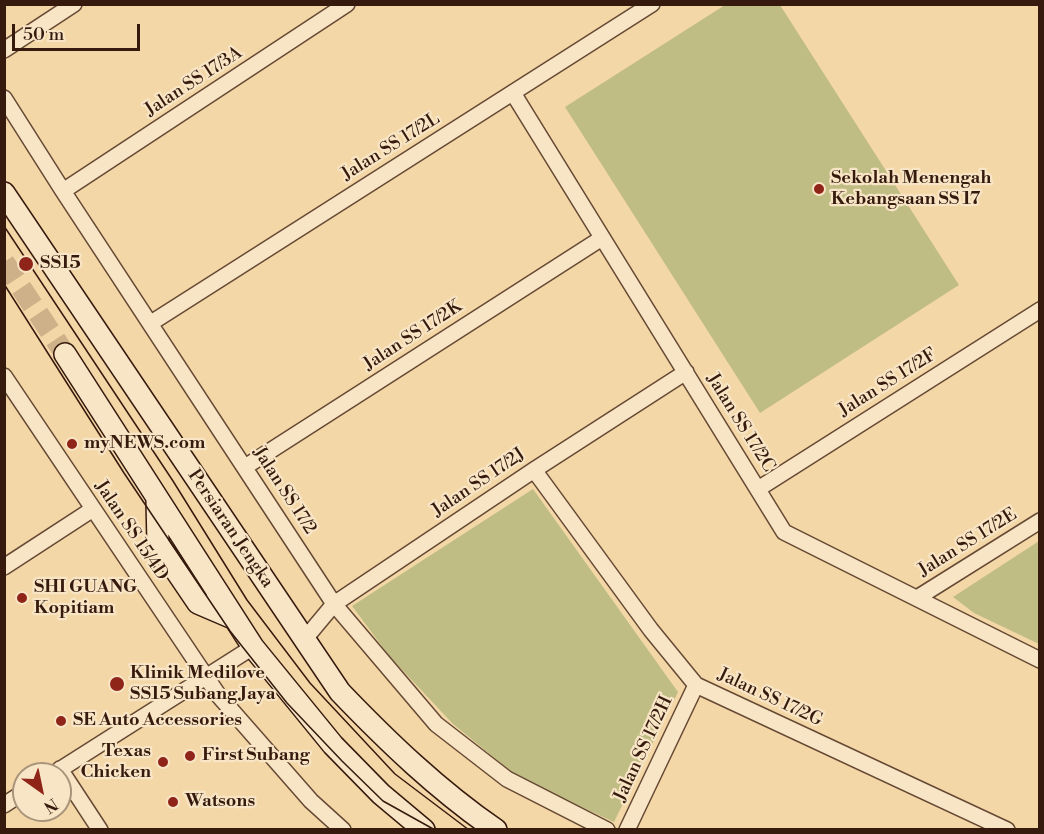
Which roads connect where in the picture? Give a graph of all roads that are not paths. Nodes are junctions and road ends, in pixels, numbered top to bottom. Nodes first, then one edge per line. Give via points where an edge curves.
1 (74, 4) edge
2 (347, 4) edge
3 (652, 4) edge
4 (4, 50) edge
5 (513, 93) junction
6 (4, 98) edge
7 (63, 191) junction
8 (4, 193) edge
9 (602, 238) junction
10 (1040, 310) edge
11 (151, 323) junction
12 (65, 354) tunnel mouth
13 (686, 372) junction
14 (4, 376) edge
15 (245, 467) junction
16 (534, 470) junction
17 (758, 489) junction
18 (93, 509) junction
19 (1040, 521) edge
20 (4, 567) edge
21 (917, 598) junction
22 (334, 604) junction
23 (304, 640) junction
24 (253, 647) junction
25 (1040, 660) edge
26 (205, 677) junction
27 (696, 685) junction
28 (72, 762) edge
29 (72, 792) edge
30 (100, 830) edge
31 (343, 830) edge
32 (424, 830) edge
33 (496, 830) edge
34 (607, 830) edge
35 (627, 830) edge
36 (1006, 830) edge

1 - 4 street
2 - 7 street, Jalan SS 17/3A
3 - 5 street, Jalan SS 17/2L
5 - 9 street, Jalan SS 17/2C
5 - 11 street, Jalan SS 17/2L
6 - 7 street, Jalan SS 17/2
7 - 11 street, Jalan SS 17/2
8 - 23 main road, Persiaran Jengka
9 - 13 street, Jalan SS 17/2C
9 - 15 street, Jalan SS 17/2K
10 - 17 street, Jalan SS 17/2F
11 - 15 street, Jalan SS 17/2
12 - 24 main road via 157,500 158,544 198,603 233,618
13 - 16 street, Jalan SS 17/2J
13 - 17 street, Jalan SS 17/2C
14 - 18 street, Jalan SS 15/4D
15 - 22 street, Jalan SS 17/2
16 - 22 street, Jalan SS 17/2J
16 - 27 street, Jalan SS 17/2G
17 - 21 street, Jalan SS 17/2C via 784,532
18 - 20 street
18 - 26 street, Jalan SS 15/4D
19 - 21 street, Jalan SS 17/2E
21 - 25 street, Jalan SS 17/2C
22 - 23 street, Jalan SS 17/2J
22 - 34 street, Jalan SS 17/2 via 436,724 507,779
23 - 33 main road, Persiaran Jengka via 340,692 388,742 459,804
24 - 26 street
24 - 32 main road via 333,745 381,794
26 - 28 street
26 - 31 street, Jalan SS 15/4D via 311,801
27 - 35 street, Jalan SS 17/2H
27 - 36 street, Jalan SS 17/2G
29 - 30 street

